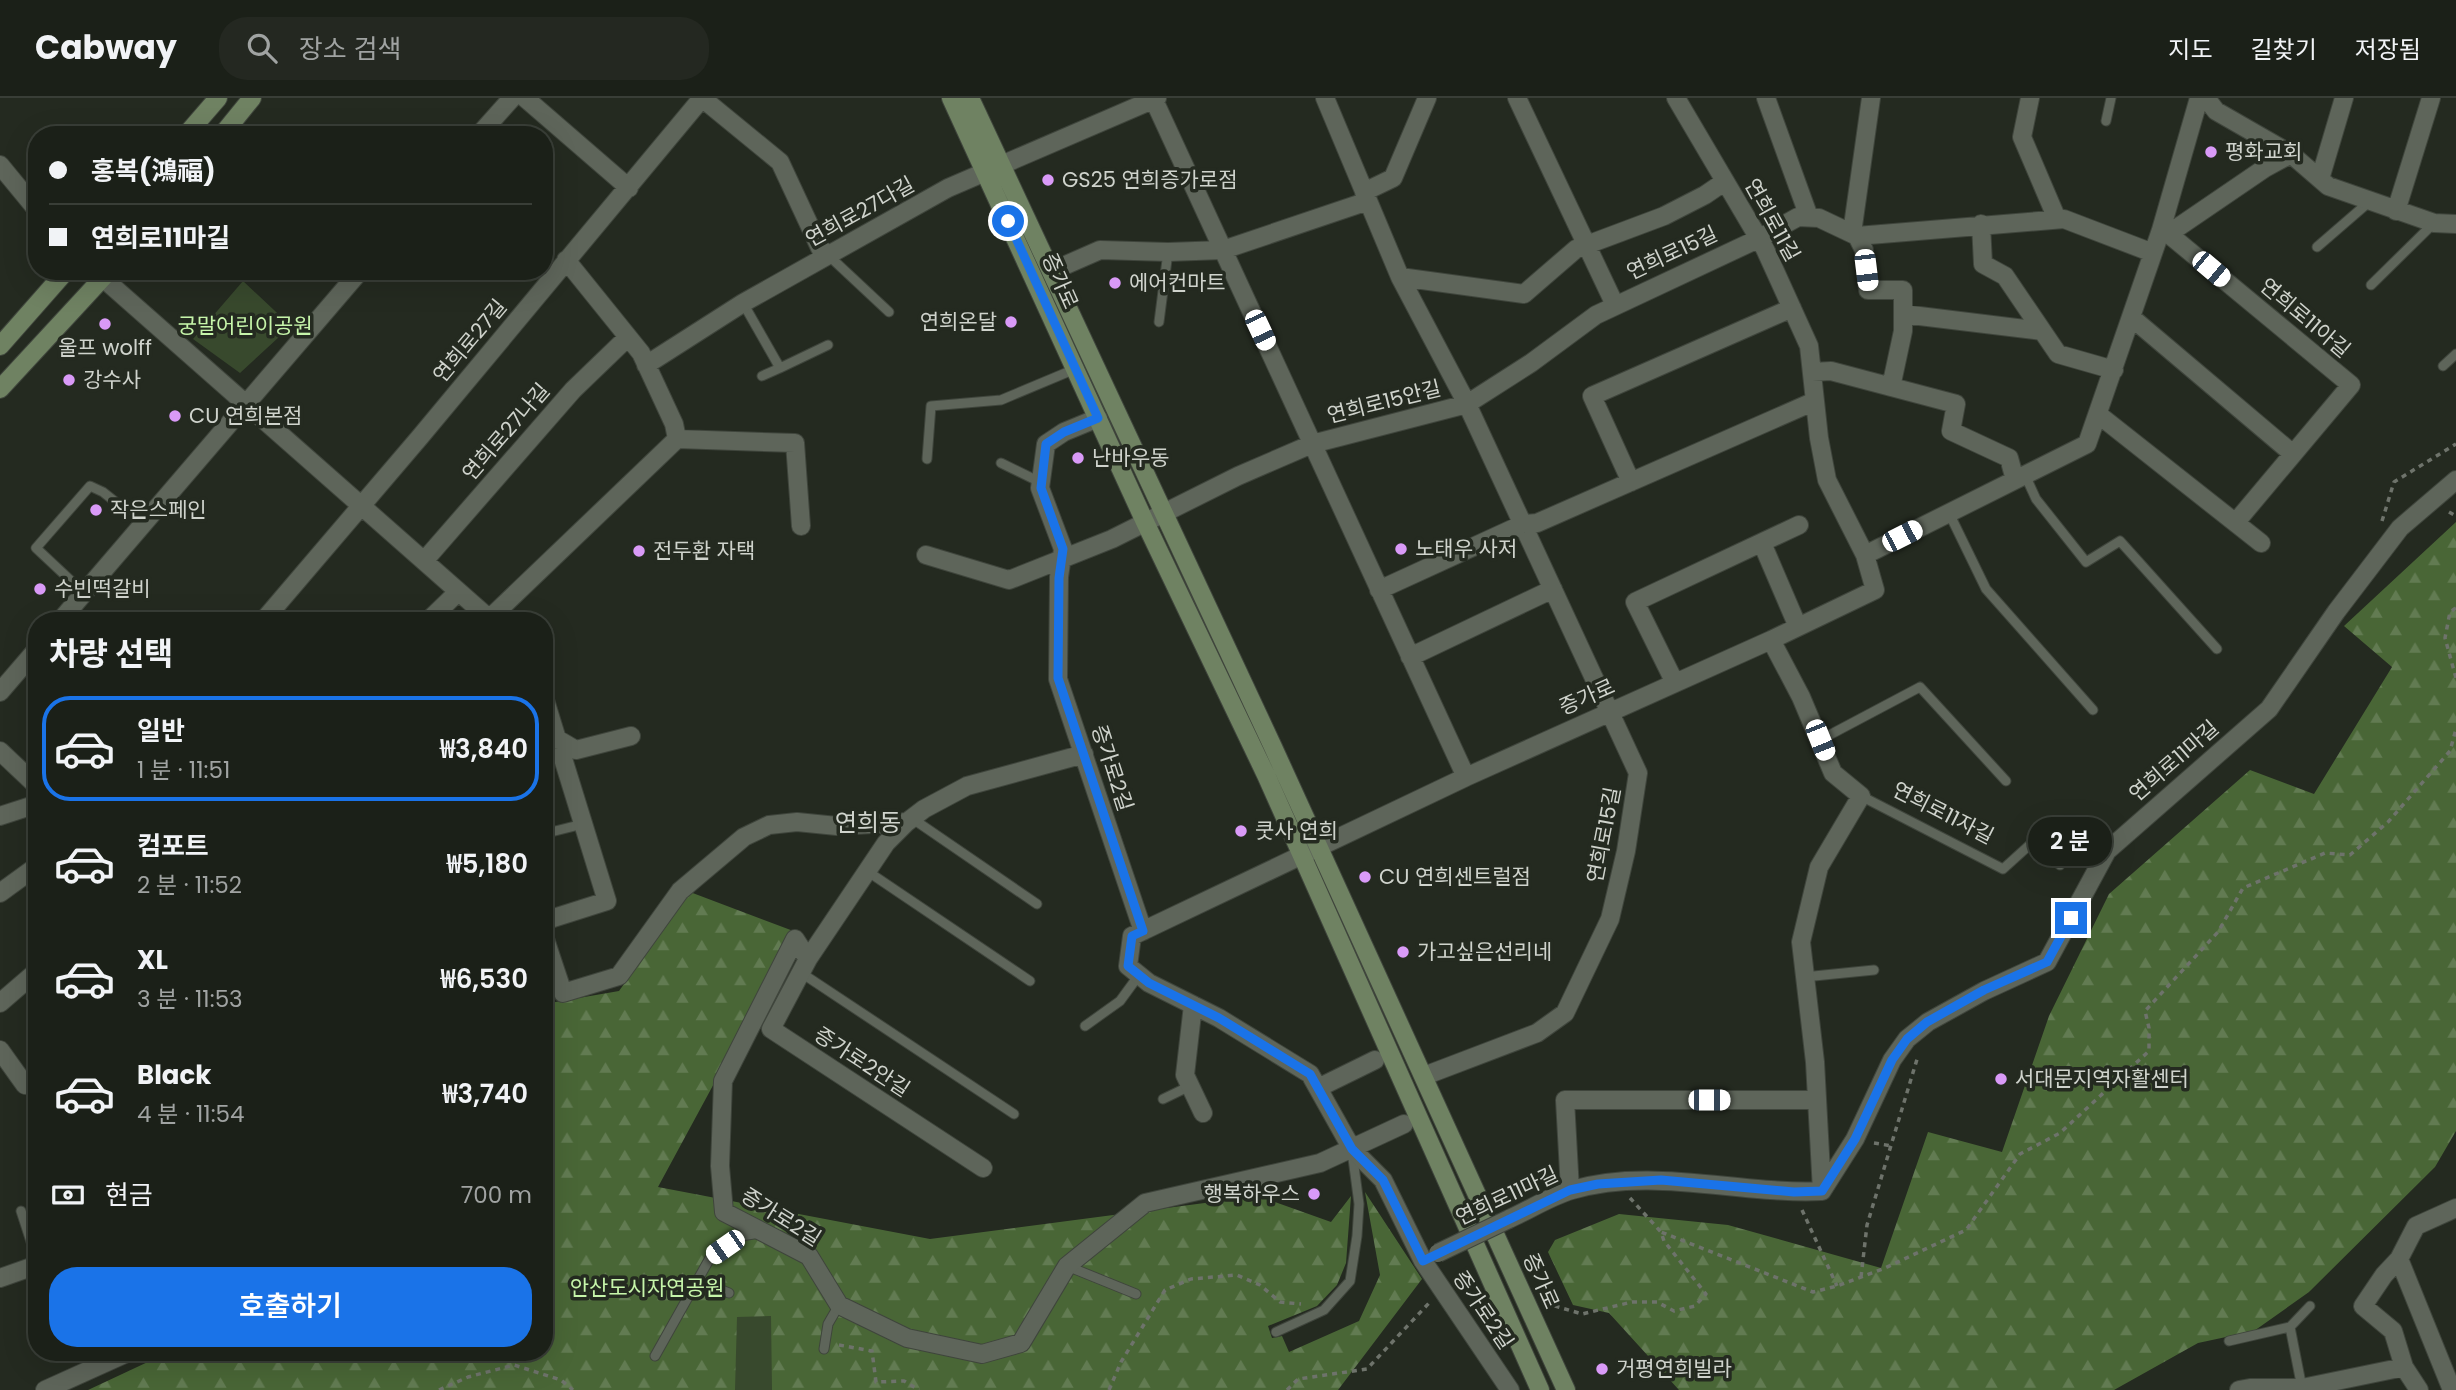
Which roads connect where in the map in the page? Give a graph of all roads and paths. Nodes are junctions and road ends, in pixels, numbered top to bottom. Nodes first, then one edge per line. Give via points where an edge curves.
1 (218, 98) edge
2 (252, 98) edge
3 (512, 98) edge
4 (525, 98) edge
5 (702, 98) edge
6 (951, 98) edge
7 (970, 98) edge
8 (1325, 98) edge
9 (1427, 98) edge
10 (1517, 98) edge
11 (1676, 98) edge
12 (1766, 98) edge
13 (1871, 98) edge
14 (2030, 98) edge
15 (2111, 98) edge
16 (2199, 98) edge
17 (2206, 98) edge
18 (2344, 98) edge
19 (2431, 98) edge
20 (1154, 99) edge
21 (2106, 121) dead end
22 (194, 126) edge
23 (229, 126) edge
24 (487, 126) edge
25 (2291, 154) junction
26 (0, 165) edge
27 (993, 168) junction
28 (2320, 179) junction
29 (1724, 182) junction
30 (629, 188) junction
31 (1366, 197) junction
32 (28, 199) edge
33 (2369, 202) junction
34 (2396, 211) junction
35 (1809, 217) junction
36 (2057, 219) junction
37 (2455, 222) edge
38 (2434, 223) junction
39 (1981, 224) junction
40 (2166, 233) junction
41 (1854, 234) junction
42 (1758, 239) junction
43 (1587, 246) junction
44 (2317, 247) dead end
45 (1223, 250) junction
46 (1168, 252) junction
47 (2153, 253) junction
48 (828, 255) junction
49 (566, 260) junction
50 (1052, 271) junction
51 (553, 276) edge
52 (1400, 277) junction
53 (58, 280) edge
54 (97, 280) edge
55 (109, 280) edge
56 (352, 280) edge
57 (549, 280) edge
58 (2371, 285) dead end
59 (743, 303) junction
60 (1615, 305) junction
61 (1792, 308) junction
62 (888, 312) dead end
63 (1903, 314) junction
64 (2131, 317) junction
65 (1159, 322) dead end
66 (2042, 331) junction
67 (628, 337) junction
68 (828, 345) dead end
69 (0, 346) edge
70 (2456, 354) edge
71 (646, 365) junction
72 (2443, 366) dead end
73 (780, 368) junction
74 (1075, 369) junction
75 (2114, 370) junction
76 (1812, 372) junction
77 (762, 376) dead end
78 (1891, 387) junction
79 (0, 389) edge
80 (1815, 401) junction
81 (244, 404) junction
82 (1467, 404) junction
83 (2099, 415) junction
84 (1098, 418) junction
85 (677, 439) junction
86 (1312, 444) junction
87 (2293, 454) junction
88 (927, 459) dead end
89 (1001, 463) dead end
90 (2020, 477) junction
91 (2456, 480) edge
92 (1041, 482) junction
93 (1631, 482) junction
94 (360, 506) junction
95 (2449, 512) dead end
96 (1163, 513) junction
97 (1949, 513) junction
98 (2456, 516) edge
99 (1145, 522) junction
100 (2236, 522) junction
101 (143, 524) junction
102 (1523, 524) junction
103 (1799, 525) dead end
104 (801, 527) dead end
105 (1762, 543) junction
106 (2262, 543) dead end
107 (926, 555) dead end
108 (1865, 555) junction
109 (1062, 559) junction
110 (424, 561) junction
111 (1553, 589) junction
112 (1380, 590) junction
113 (1875, 590) joint
114 (458, 592) junction
115 (84, 593) junction
116 (2456, 608) edge
117 (68, 612) edge
118 (277, 612) edge
119 (437, 612) edge
120 (482, 612) edge
121 (499, 612) edge
122 (1798, 626) junction
123 (1771, 640) junction
124 (2217, 649) dead end
125 (1410, 657) junction
126 (28, 659) edge
127 (2456, 678) edge
128 (1675, 683) junction
129 (0, 692) edge
130 (2093, 710) dead end
131 (1611, 712) junction
132 (2456, 729) edge
133 (631, 736) dead end
134 (553, 739) edge
135 (1820, 740) junction
136 (0, 751) edge
137 (1084, 754) junction
138 (28, 777) edge
139 (1466, 777) junction
140 (2006, 781) dead end
141 (1861, 796) junction
142 (28, 807) edge
143 (0, 816) edge
144 (910, 820) junction
145 (583, 824) junction
146 (555, 831) dead end
147 (1319, 846) junction
148 (1302, 855) junction
149 (2060, 865) dead end
150 (867, 871) junction
151 (28, 873) edge
152 (0, 893) edge
153 (1038, 904) dead end
154 (553, 918) edge
155 (1143, 931) junction
156 (553, 963) edge
157 (804, 965) junction
158 (1874, 970) dead end
159 (1139, 975) junction
160 (1804, 977) junction
161 (28, 979) edge
162 (1030, 981) dead end
163 (0, 1003) edge
164 (1193, 1005) junction
165 (1927, 1022) junction
166 (1085, 1026) dead end
167 (0, 1050) edge
168 (1376, 1060) dead end
169 (1424, 1076) junction
170 (24, 1085) dead end
171 (1190, 1086) junction
172 (1318, 1088) junction
173 (1163, 1100) dead end
174 (1817, 1100) junction
175 (1203, 1113) dead end
176 (1014, 1114) dead end
177 (1404, 1124) dead end
178 (1352, 1149) junction
179 (983, 1168) dead end
180 (1598, 1184) junction
181 (1570, 1190) junction
182 (1822, 1191) junction
183 (1794, 1192) junction
184 (2456, 1208) edge
185 (21, 1211) dead end
186 (28, 1232) edge
187 (1661, 1232) junction
188 (762, 1233) junction
189 (1430, 1257) junction
190 (2399, 1259) junction
191 (1067, 1266) junction
192 (28, 1268) edge
193 (1861, 1277) junction
194 (0, 1278) edge
195 (697, 1280) junction
196 (1837, 1286) junction
197 (1442, 1290) junction
198 (729, 1293) dead end
199 (1136, 1294) dead end
200 (1522, 1296) junction
201 (839, 1305) junction
202 (1304, 1305) dead end
203 (2310, 1306) dead end
204 (2290, 1326) junction
205 (1276, 1332) dead end
206 (2229, 1341) dead end
207 (825, 1346) joint
208 (655, 1356) dead end
209 (109, 1361) edge
210 (2404, 1367) junction
211 (2302, 1388) edge
212 (46, 1390) edge
213 (439, 1390) edge
214 (573, 1390) edge
215 (919, 1390) edge
216 (1109, 1390) edge
217 (1287, 1390) edge
218 (1510, 1390) edge
219 (1540, 1390) edge
220 (1566, 1390) edge
221 (2239, 1390) edge
222 (2418, 1390) edge
223 (2455, 1390) edge

1 - 22 main road
2 - 23 main road
3 - 24 street
4 - 30 street
5 - 30 street, 연희로27길
5 - 48 street, 연희로27길 via 780,162 820,248
6 - 27 main road, 증가로
7 - 27 main road, 증가로
8 - 31 street, 연희로15길
9 - 31 street via 1393,178
10 - 43 street
11 - 29 street, 연희로11길
12 - 35 street
13 - 41 street
14 - 36 street via 2022,137
15 - 21 lane
16 - 40 street
17 - 25 street via 2216,111
18 - 28 street
19 - 34 street
20 - 27 street, 연희로15안길
20 - 45 street, 연희로15안길
25 - 28 street
25 - 40 street
26 - 32 street
27 - 48 street, 연희로27다길
27 - 50 main road, 증가로
27 - 74 main road, 증가로
28 - 33 street
29 - 42 street, 연희로11길
29 - 43 street via 1664,216
30 - 49 street, 연희로27길
31 - 45 street
31 - 52 street, 연희로15길
33 - 34 street
33 - 44 lane
34 - 38 street
35 - 41 street
35 - 42 street, 연희로15길 via 1798,217
36 - 39 street
36 - 47 street
37 - 38 street
38 - 58 lane
39 - 41 street
39 - 66 street via 1983,264 2005,276
40 - 47 street
40 - 87 street, 연희로11아길 via 2351,385
41 - 63 street via 1864,250 1868,290 1903,290
42 - 60 street, 연희로15길
42 - 61 street, 연희로11길
43 - 52 street via 1576,249 1524,294
43 - 60 street
45 - 46 street, 증가로
45 - 86 street, 연희로15안길
46 - 50 street, 증가로 via 1100,250
46 - 65 lane
47 - 64 street
48 - 59 street, 연희로27다길
48 - 62 lane
49 - 51 street, 연희로27길
49 - 67 street
50 - 96 main road, 증가로
52 - 82 street, 연희로15길
53 - 69 main road
54 - 79 main road
55 - 81 street
56 - 81 street
57 - 94 street, 연희로27길
59 - 71 street, 연희로27다길
59 - 73 lane
60 - 82 street, 연희로15길
61 - 76 street, 연희로11길 via 1809,346
61 - 93 street via 1592,396
63 - 66 street
63 - 78 street
64 - 75 street
64 - 87 street
66 - 75 street via 2058,354
67 - 71 street
67 - 110 street, 연희로27나길 via 573,390
68 - 73 lane
70 - 72 lane
71 - 85 street
73 - 77 lane
74 - 84 main road, 증가로
74 - 88 lane via 1001,400 931,406
75 - 83 street
76 - 78 street via 1831,371
76 - 80 street, 연희로11길
78 - 90 street via 1955,404 1951,431 2009,458
80 - 93 street
80 - 108 street, 연희로11길 via 1827,480
81 - 94 street
81 - 101 street
82 - 86 street, 연희로15안길
82 - 102 street, 연희로15길
83 - 90 street via 2087,444
83 - 100 street
84 - 92 street via 1046,444
84 - 99 main road, 증가로
85 - 104 street via 794,443
85 - 121 street
86 - 96 street
86 - 112 street, 연희로15안길
87 - 100 street, 연희로11아길
89 - 92 lane
90 - 97 street
90 - 124 lane via 2087,562 2120,541
91 - 165 street, 연희로11마길 via 2400,528 2269,709 2107,851 2047,962
92 - 109 street via 1063,549
93 - 102 street via 1537,523
94 - 110 street
94 - 118 street, 연희로27길
95 - 98 path
96 - 99 street
96 - 147 main road, 증가로
97 - 108 street
97 - 130 lane via 1986,589
99 - 109 street
99 - 148 main road, 증가로
100 - 106 street
101 - 115 street
101 - 115 lane via 90,486 36,548
102 - 111 street, 연희로15길
102 - 112 street
103 - 105 street
105 - 122 street
105 - 128 street via 1635,602
107 - 109 street via 1009,580
108 - 113 street, 연희로11길
109 - 137 street, 증가로2길 via 1058,678
110 - 114 street
111 - 125 street
111 - 131 street, 연희로15길
112 - 125 street, 연희로15안길
113 - 122 street, 증가로
114 - 119 street
114 - 120 street
115 - 117 street
116 - 127 path via 2450,612 2445,638
122 - 123 street, 증가로
123 - 128 street, 증가로
123 - 135 street, 연희로11자길
125 - 139 street, 연희로15안길
126 - 129 street
128 - 131 street, 증가로
131 - 139 street, 증가로
131 - 169 street, 연희로15길 via 1638,773 1610,919 1565,1013 1537,1033
132 - 193 path via 2450,751 2388,822 2350,855 2325,853 2243,888 2218,932 2145,1011 2149,1051 2060,1133 2021,1154 1966,1230
133 - 134 street via 576,750
134 - 145 street
135 - 140 lane via 1920,687
135 - 141 street, 연희로11자길 via 1833,773
136 - 138 street
137 - 144 street, 증가로2안길 via 967,786
137 - 155 street, 증가로2길
139 - 147 street, 증가로
141 - 149 lane, 연희로11자길 via 2003,869 2035,840
141 - 160 street, 연희로11자길 via 1819,867 1801,942
142 - 143 street
144 - 150 street, 증가로2안길
144 - 153 lane
144 - 156 street via 769,825 744,837 680,891 619,976 563,993
145 - 146 lane
145 - 154 street via 607,901
147 - 148 street, 증가로
147 - 169 main road, 증가로
148 - 155 street, 증가로
148 - 219 main road, 증가로
150 - 157 street, 증가로2안길
150 - 162 lane
151 - 152 street
155 - 159 street via 1132,936 1128,966
157 - 176 lane, 증가로2안길
157 - 179 street, 증가로2안길 via 771,1029
157 - 188 street, 증가로2길 via 795,939 723,1081 720,1166 724,1212
158 - 160 lane
159 - 164 street, 증가로2길
159 - 166 lane via 1120,1001
160 - 174 street, 연희로11자길
161 - 163 street
164 - 171 street via 1185,1075
164 - 172 street, 증가로2길 via 1310,1074
165 - 182 street, 연희로11마길 via 1892,1060 1855,1139
165 - 193 path via 1867,1225
167 - 170 street
168 - 172 street
169 - 200 main road, 증가로
171 - 173 lane
171 - 175 street
172 - 178 street, 증가로2길
174 - 181 street via 1565,1100
174 - 182 street
177 - 178 street
178 - 189 street, 증가로2길 via 1383,1180
178 - 191 street via 1320,1163 1145,1203
178 - 205 lane via 1359,1204 1350,1281 1324,1310
180 - 181 street, 연희로11마길
180 - 183 street, 연희로11마길 via 1661,1180
180 - 187 path via 1631,1198
181 - 189 street, 연희로11마길, bridge
182 - 183 street, 연희로11마길
183 - 196 path
184 - 190 street via 2416,1226
185 - 186 lane
187 - 196 path via 1813,1292
187 - 200 path via 1706,1293 1695,1306 1674,1311 1657,1302 1632,1302 1582,1314
188 - 195 lane via 741,1236 710,1258
188 - 201 street, 증가로2길 via 809,1256
189 - 197 street, 증가로2길
190 - 210 street via 2363,1306 2393,1331
190 - 223 street
191 - 199 lane
191 - 201 street via 1021,1343 982,1354 907,1338
192 - 194 street
193 - 196 path
195 - 198 lane
195 - 208 lane
197 - 217 path via 1367,1369 1298,1379
197 - 218 street, 증가로2길
200 - 220 main road, 증가로
201 - 207 lane via 828,1324
202 - 216 path via 1280,1302 1260,1285 1237,1275 1191,1279 1165,1290
203 - 204 lane
204 - 206 lane
204 - 211 lane
207 - 215 path via 872,1351 876,1382 904,1381
209 - 212 street
210 - 211 street
210 - 222 street
211 - 221 street
213 - 214 path via 514,1365 561,1380

